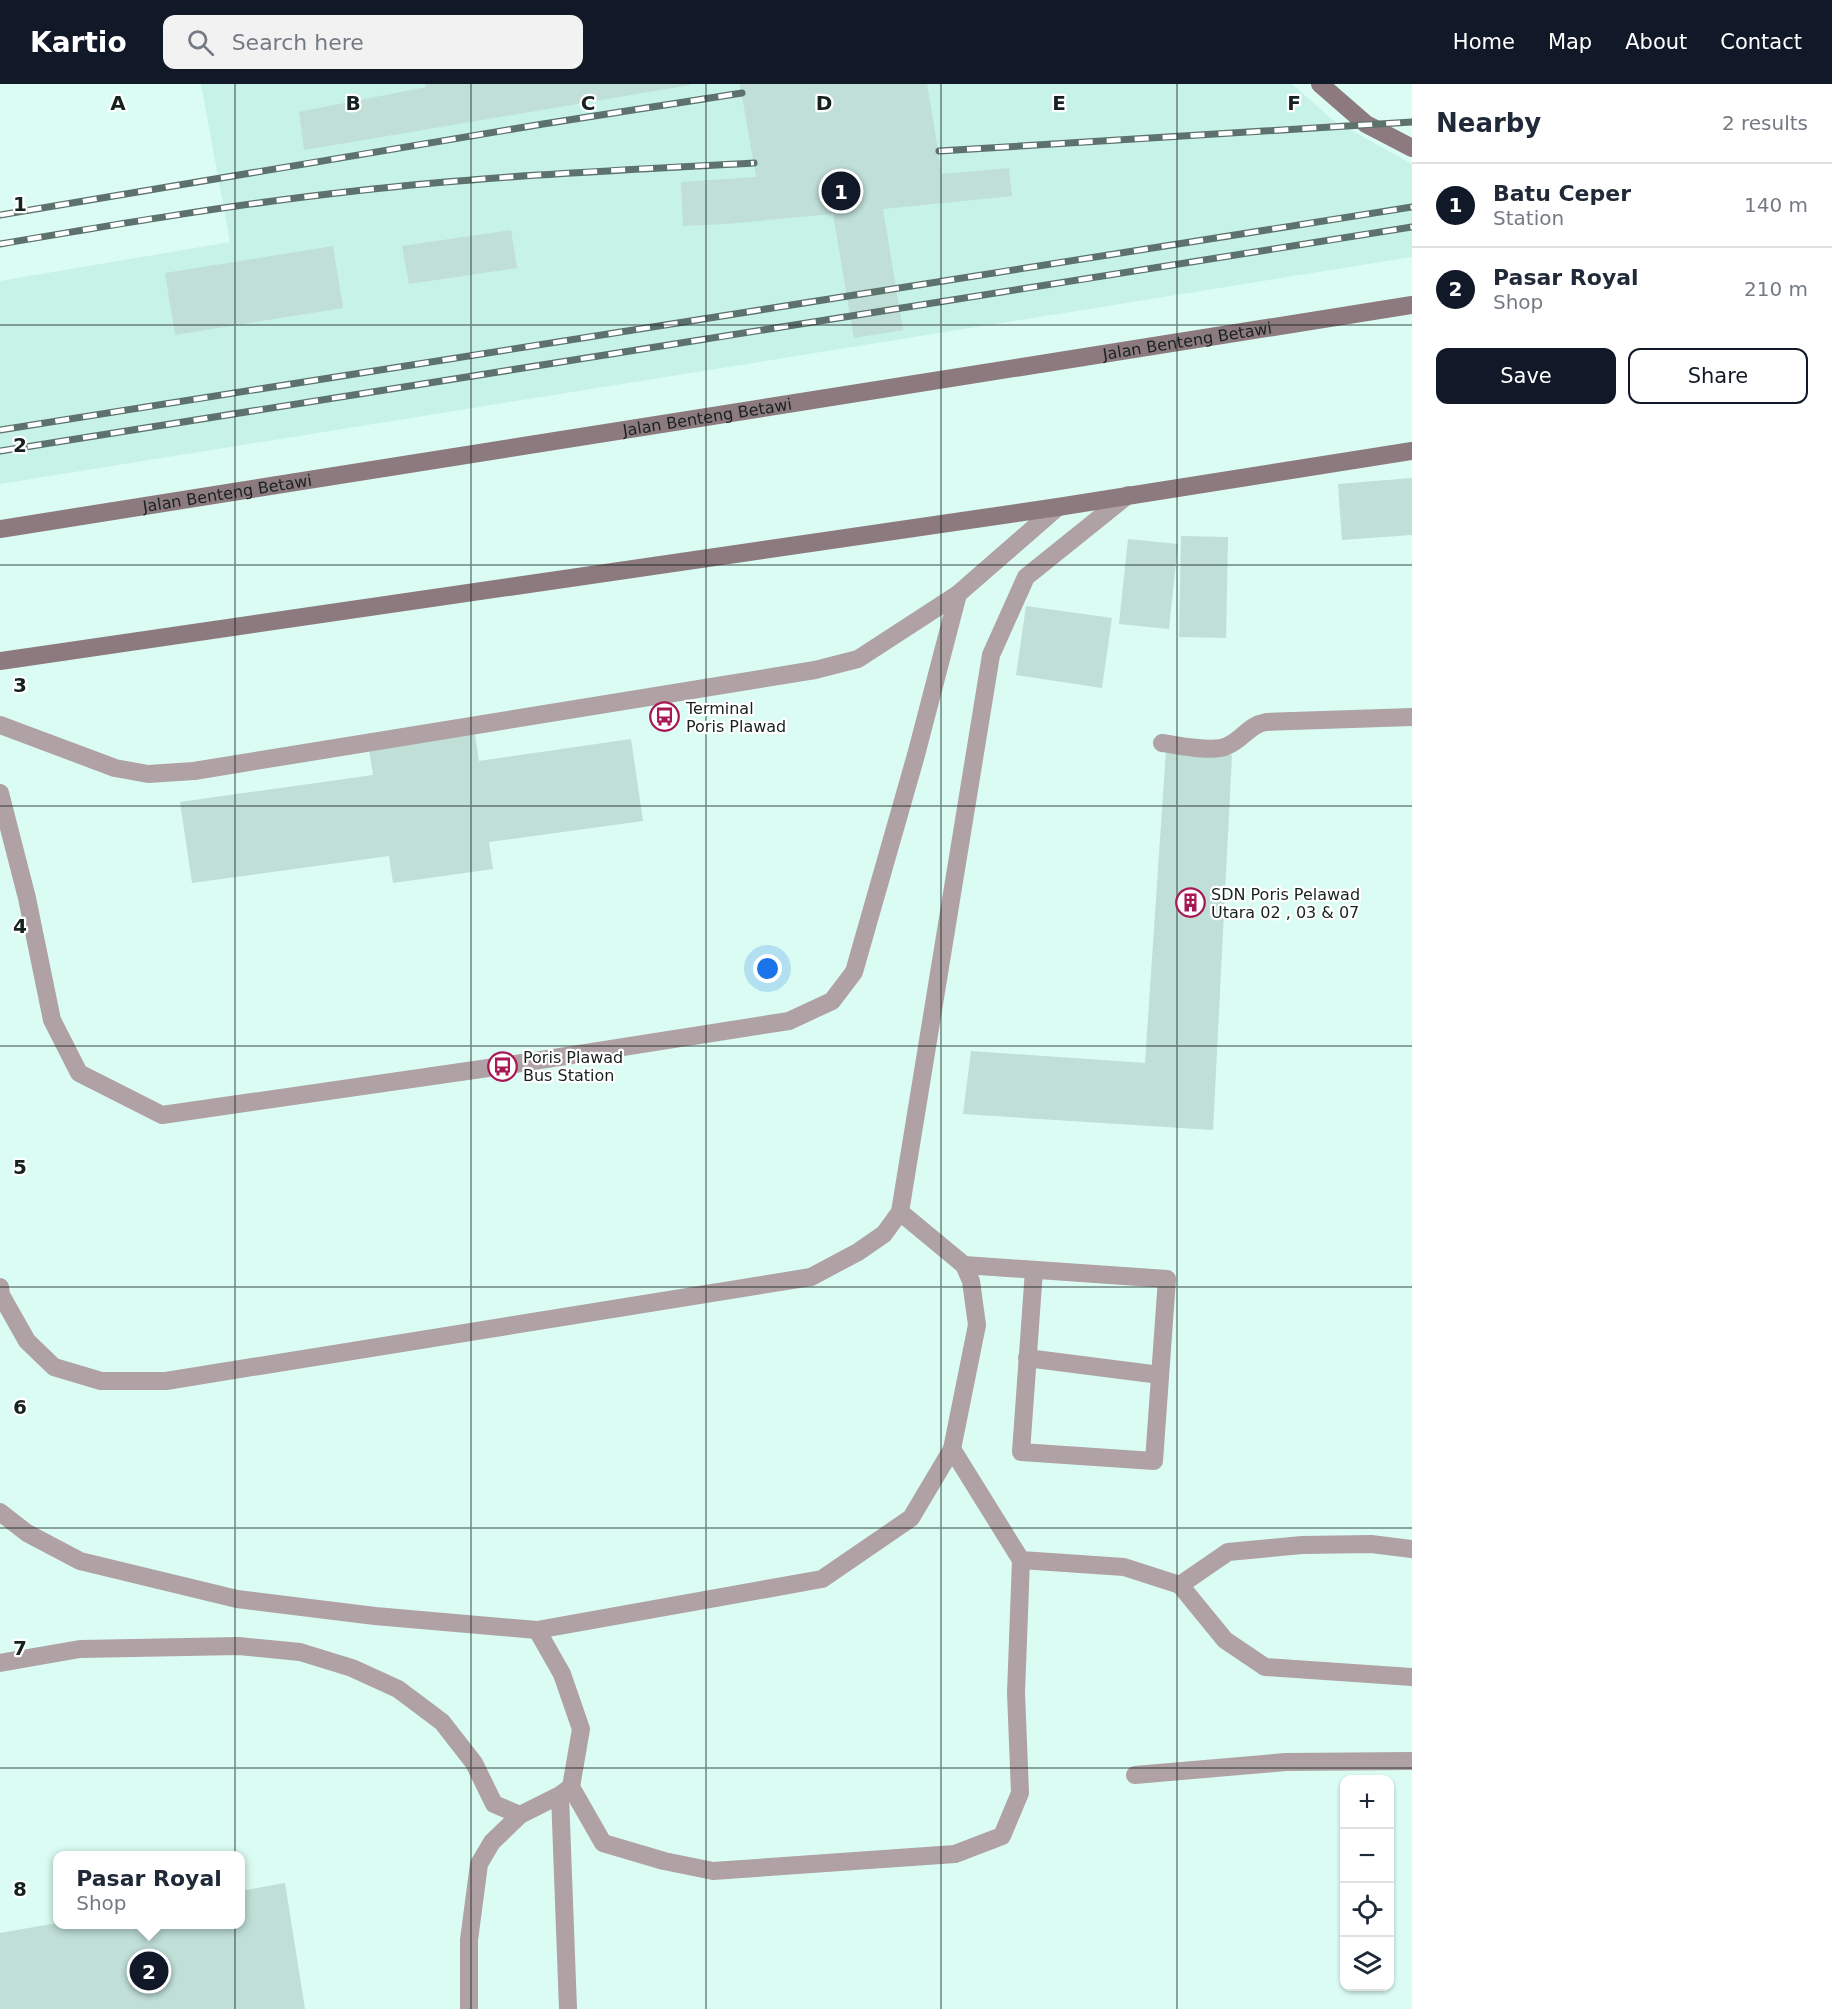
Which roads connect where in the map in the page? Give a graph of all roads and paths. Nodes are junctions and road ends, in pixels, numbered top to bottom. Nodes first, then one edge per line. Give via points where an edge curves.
1 (1320, 84) edge
2 (1412, 148) edge
3 (1412, 305) edge
4 (1412, 451) edge
5 (1128, 495) junction
6 (1058, 507) junction
7 (0, 529) edge
8 (958, 594) junction
9 (0, 661) edge
10 (1412, 717) edge
11 (0, 725) edge
12 (1162, 743) dead end
13 (0, 793) edge
14 (900, 1212) junction
15 (964, 1265) junction
16 (1034, 1270) junction
17 (0, 1287) edge
18 (1027, 1358) junction
19 (1160, 1375) junction
20 (952, 1449) junction
21 (0, 1512) edge
22 (1412, 1549) edge
23 (1021, 1560) junction
24 (1180, 1585) junction
25 (537, 1630) junction
26 (0, 1663) edge
27 (1412, 1677) edge
28 (1412, 1761) edge
29 (1135, 1775) dead end
30 (566, 1791) junction
31 (520, 1815) junction
32 (469, 2009) edge
33 (568, 2009) edge

1 - 2 main road via 1366,124
3 - 7 main road, Jalan Benteng Betawi
4 - 5 main road
5 - 6 main road
5 - 14 street via 1026,577 991,655
6 - 8 street
6 - 9 main road
8 - 11 street via 858,660 815,670 194,771 148,774 115,768
8 - 13 street via 854,972 832,1001 789,1021 162,1115 78,1073 52,1020
10 - 12 street via 1266,722 1217,749
14 - 15 street
14 - 17 street via 884,1234 812,1277 166,1381 101,1381 54,1367 27,1341
15 - 16 street
15 - 20 street via 971,1281 977,1326
16 - 18 street
16 - 19 street via 1167,1279
18 - 19 street
18 - 19 street via 1021,1452 1154,1461
20 - 23 street
20 - 25 street via 911,1518 822,1580
21 - 25 street via 27,1533 80,1561 237,1599
22 - 24 street via 1371,1544 1302,1545 1228,1552
23 - 24 street via 1124,1567
23 - 30 street via 1016,1693 1020,1793 1002,1836 955,1854 713,1871 603,1843
24 - 27 street via 1225,1640 1265,1667
25 - 30 street via 562,1674 581,1729
26 - 31 street via 80,1649 238,1646 300,1652 352,1668 398,1689 441,1722 474,1763 494,1804
28 - 29 street via 1286,1762
30 - 31 street
30 - 33 street
31 - 32 street via 492,1842 479,1864 469,1940

